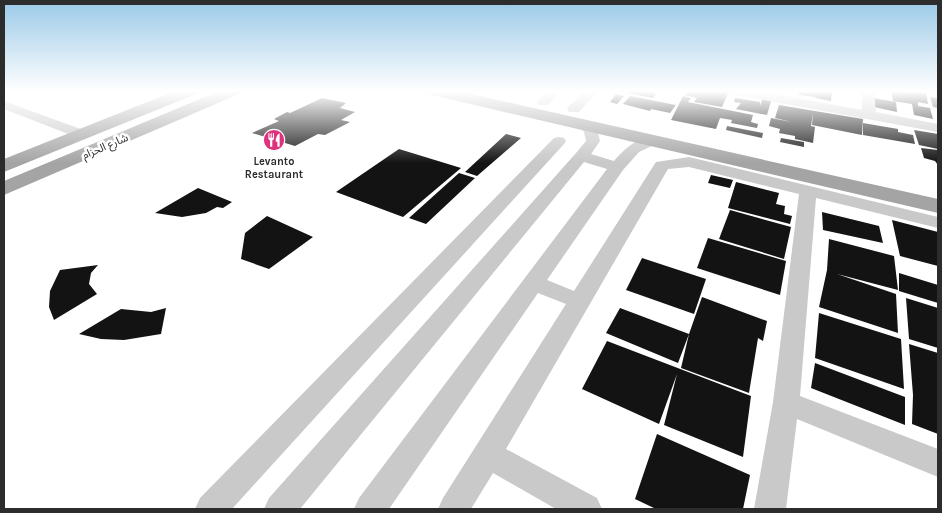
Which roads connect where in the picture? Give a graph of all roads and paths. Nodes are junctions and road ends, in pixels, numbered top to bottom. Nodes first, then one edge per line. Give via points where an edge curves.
1 (30, 115) edge
2 (129, 115) edge
3 (177, 115) edge
4 (564, 115) edge
5 (575, 115) edge
6 (581, 115) edge
7 (863, 115) edge
8 (869, 116) joint
9 (580, 118) junction
10 (938, 128) edge
11 (81, 134) junction
12 (559, 141) dead end
13 (651, 141) junction
14 (581, 156) junction
15 (4, 166) edge
16 (618, 167) junction
17 (4, 189) edge
18 (938, 190) edge
19 (808, 191) junction
20 (938, 206) edge
21 (938, 222) edge
22 (453, 254) junction
23 (487, 266) junction
24 (533, 284) junction
25 (580, 301) junction
26 (786, 402) junction
27 (487, 454) junction
28 (938, 463) edge
29 (211, 509) edge
30 (280, 509) edge
31 (370, 509) edge
32 (454, 509) edge
33 (586, 509) edge
34 (770, 509) edge

1 - 11 street
2 - 11 main road, شارع الحزام
3 - 17 main road, شارع الحزام
4 - 9 main road
5 - 9 main road
6 - 9 street
7 - 8 street
8 - 10 street
9 - 13 main road
9 - 14 street via 591,131 593,141
9 - 18 main road
11 - 15 main road, شارع الحزام
12 - 22 street
13 - 16 street via 634,149
13 - 20 main road
14 - 16 street
14 - 23 street
16 - 24 street
19 - 21 street
19 - 25 street via 689,162 662,165
19 - 26 street
22 - 23 street
22 - 29 street
23 - 30 street
24 - 25 street
24 - 31 street
25 - 27 street
26 - 28 street
26 - 34 street
27 - 32 street
27 - 33 street

